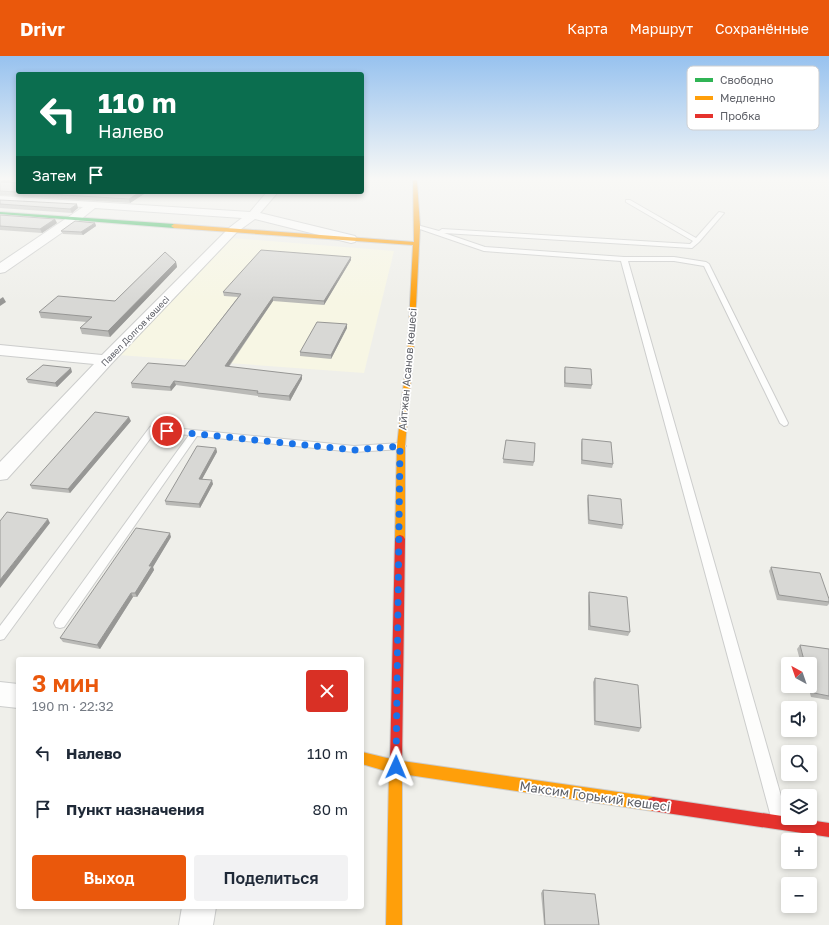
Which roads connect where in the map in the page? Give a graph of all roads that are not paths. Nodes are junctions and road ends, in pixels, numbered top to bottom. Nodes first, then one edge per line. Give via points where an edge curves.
1 (72, 221) edge
2 (109, 221) edge
3 (246, 221) edge
4 (276, 221) edge
5 (416, 221) edge
6 (662, 221) edge
7 (715, 221) edge
8 (416, 227) junction
9 (233, 230) junction
10 (430, 230) junction
11 (351, 239) junction
12 (697, 241) junction
13 (416, 244) junction
14 (624, 259) junction
15 (0, 269) edge
16 (0, 350) edge
17 (106, 360) junction
18 (784, 424) dead end
19 (195, 434) junction
20 (400, 446) junction
21 (0, 474) edge
22 (60, 623) dead end
23 (0, 635) edge
24 (0, 694) edge
25 (16, 696) edge
26 (364, 759) edge
27 (396, 767) junction
28 (780, 823) junction
29 (829, 830) edge
30 (199, 909) edge
31 (196, 925) edge
32 (394, 925) edge

1 - 15 street
2 - 9 street
3 - 9 street, Павел Долгов көшесі
4 - 11 street
5 - 8 street, Айтжан Асанов көшесі
6 - 12 lane
7 - 12 lane
8 - 10 lane
8 - 13 street, Айтжан Асанов көшесі
9 - 11 street
9 - 17 street, Павел Долгов көшесі
10 - 12 lane via 692,246
10 - 14 lane via 484,250
11 - 13 street
13 - 20 street, Айтжан Асанов көшесі via 411,344
14 - 18 lane via 674,259 706,264
14 - 28 lane
16 - 17 street
17 - 21 street, Павел Долгов көшесі
19 - 20 lane via 354,450
19 - 22 lane
19 - 23 lane via 153,429
20 - 27 street, Айтжан Асанов көшесі
24 - 25 street
26 - 27 street, Максим Горький көшесі
27 - 28 street, Максим Горький көшесі
27 - 32 street, Айтжан Асанов көшесі
28 - 29 street, Максим Горький көшесі
30 - 31 street

